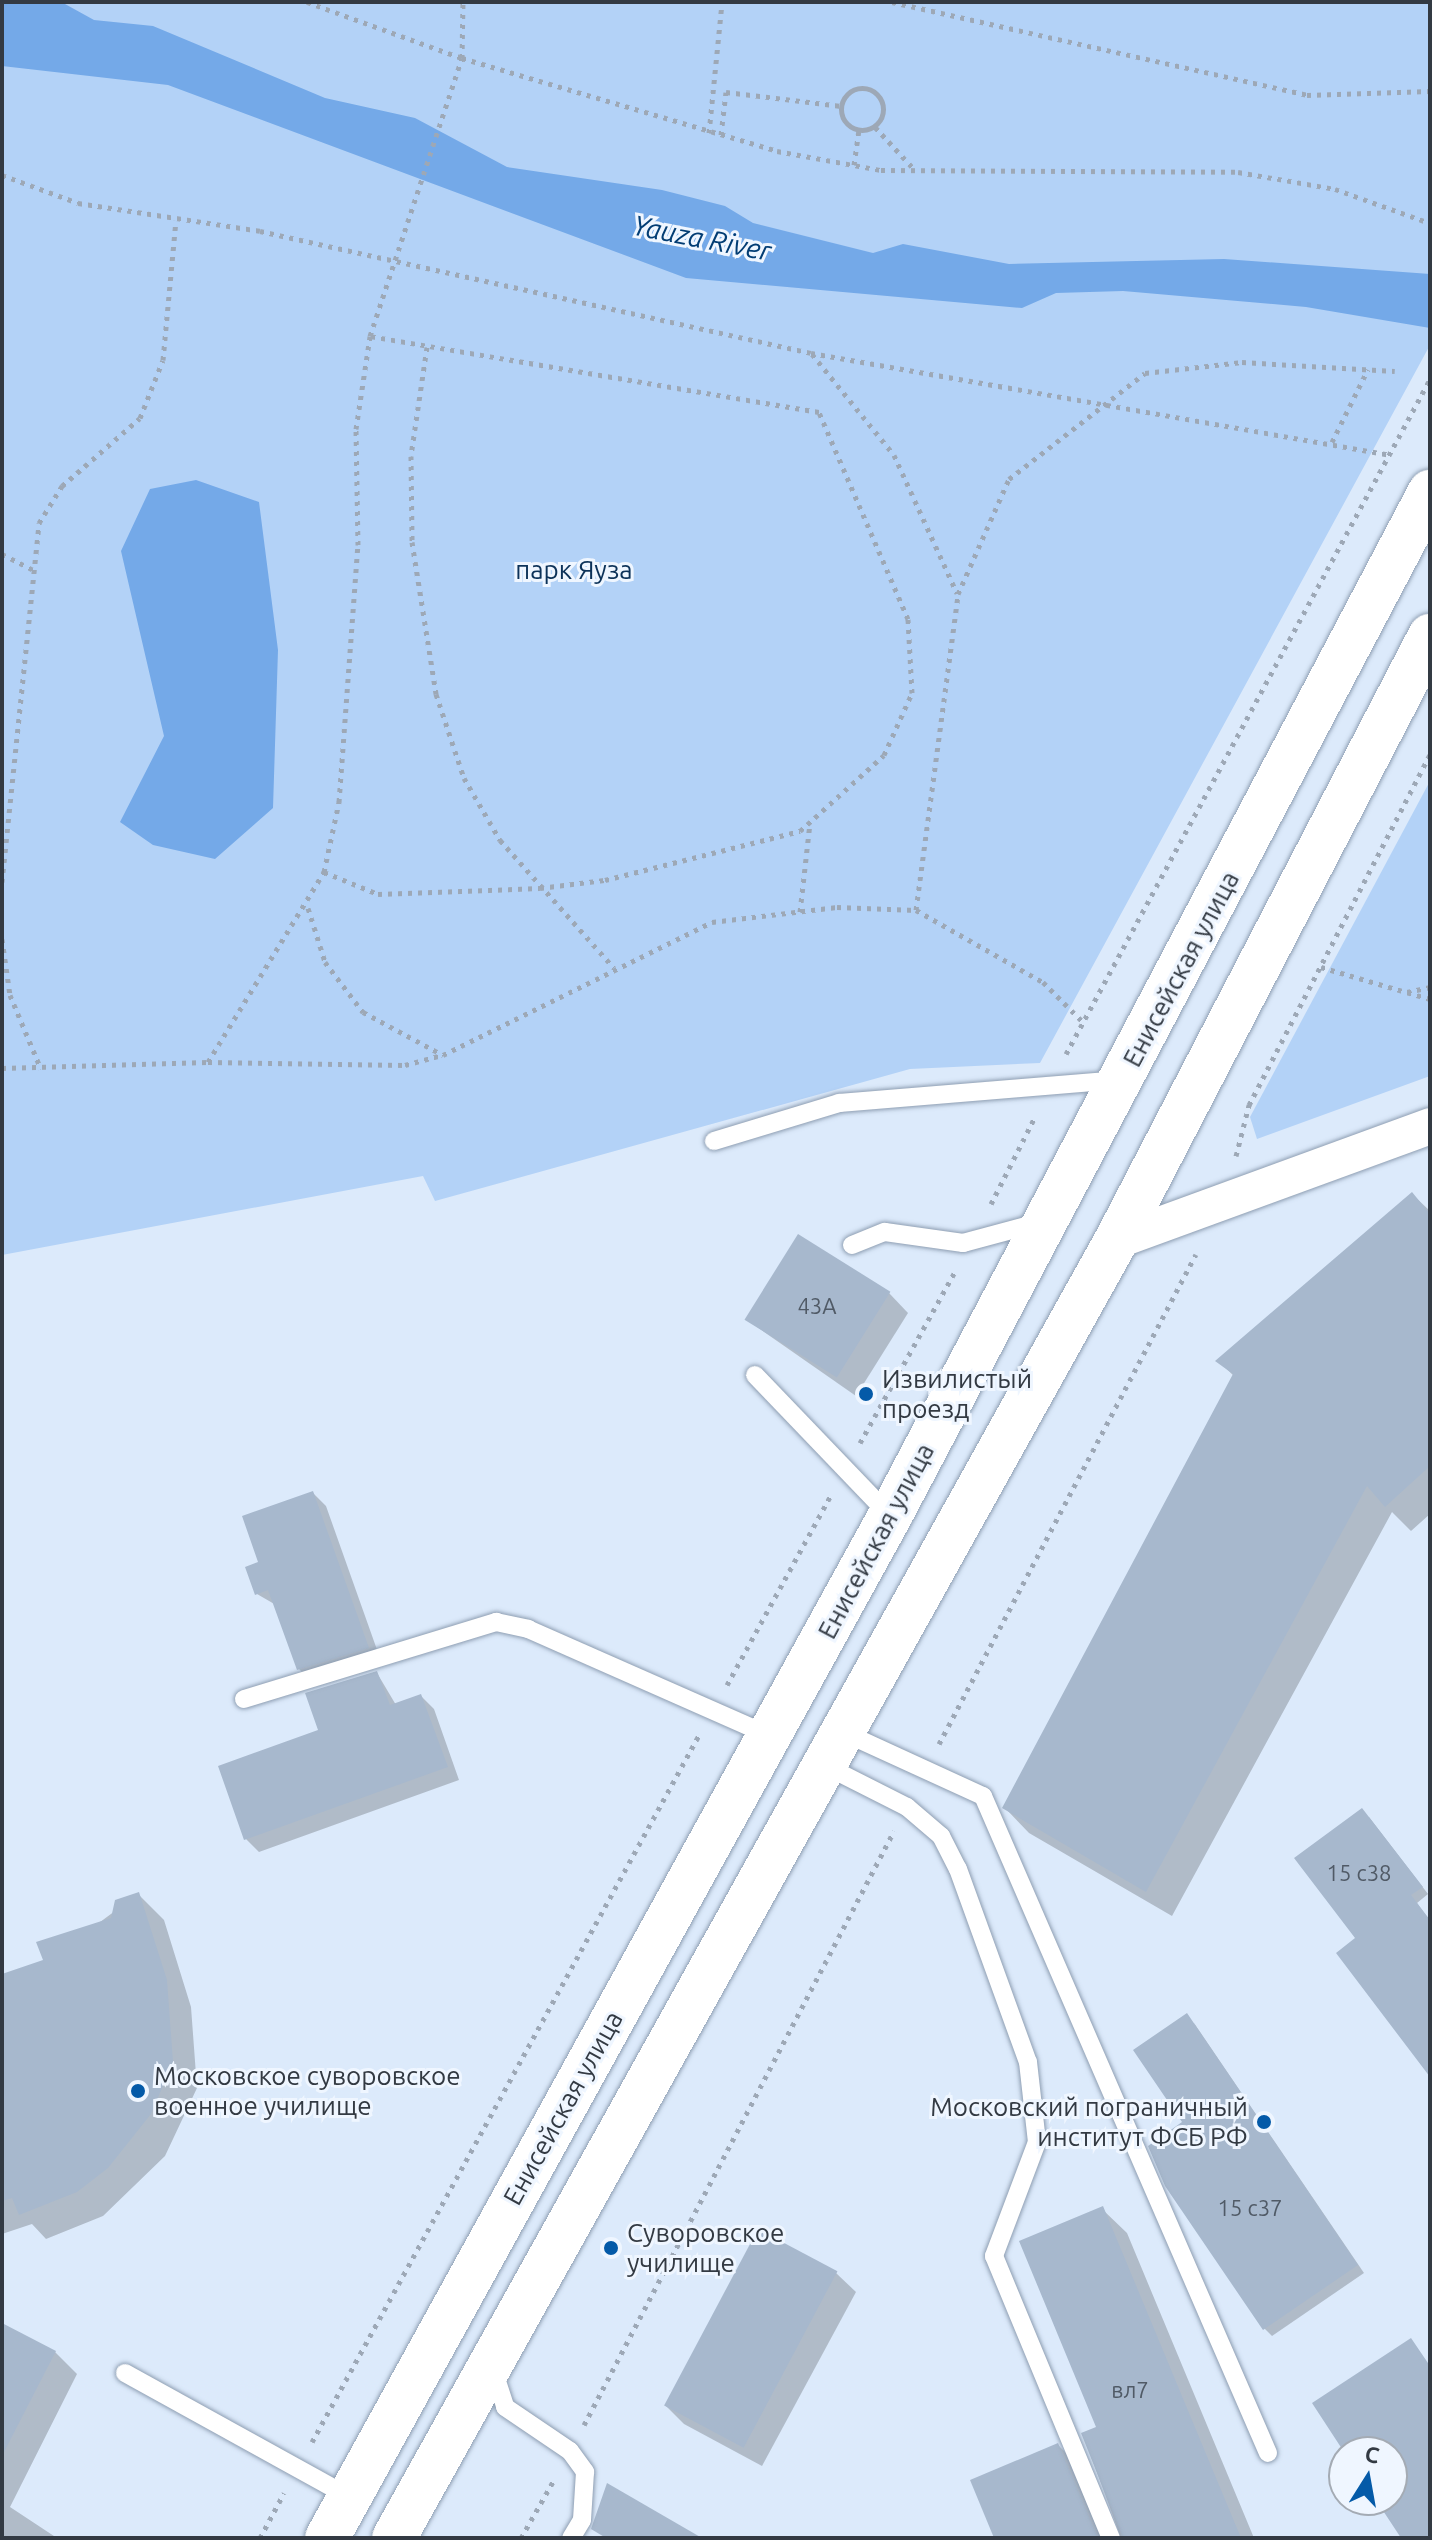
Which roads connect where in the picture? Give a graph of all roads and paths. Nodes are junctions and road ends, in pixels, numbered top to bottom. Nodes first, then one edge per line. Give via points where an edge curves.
1 (307, 2) edge
2 (463, 2) edge
3 (722, 2) edge
4 (892, 2) edge
5 (462, 58) junction
6 (1430, 91) edge
7 (841, 106) junction
8 (875, 127) junction
9 (859, 131) junction
10 (709, 133) junction
11 (721, 135) junction
12 (854, 165) junction
13 (915, 170) junction
14 (2, 175) edge
15 (176, 221) junction
16 (1430, 223) edge
17 (397, 264) junction
18 (370, 336) junction
19 (427, 347) junction
20 (811, 353) junction
21 (1368, 369) junction
22 (1395, 371) dead end
23 (1430, 379) edge
24 (1105, 400) junction
25 (1408, 424) dead end
26 (1332, 442) junction
27 (1391, 455) dead end
28 (1430, 492) edge
29 (2, 554) edge
30 (33, 570) junction
31 (958, 594) junction
32 (1430, 636) edge
33 (1430, 755) edge
34 (810, 822) junction
35 (324, 872) junction
36 (2, 882) edge
37 (540, 888) junction
38 (307, 907) junction
39 (916, 910) junction
40 (800, 912) junction
41 (2, 939) edge
42 (1321, 967) junction
43 (614, 968) junction
44 (1430, 987) edge
45 (1402, 993) junction
46 (1430, 999) edge
47 (1083, 1022) dead end
48 (443, 1055) junction
49 (208, 1062) junction
50 (2, 1068) edge
51 (41, 1069) junction
52 (1123, 1079) junction
53 (1430, 1126) edge
54 (714, 1141) dead end
55 (1226, 1197) junction
56 (1047, 1220) junction
57 (1116, 1241) junction
58 (852, 1245) dead end
59 (755, 1375) dead end
60 (890, 1516) junction
61 (244, 1699) dead end
62 (771, 1736) junction
63 (831, 1747) junction
64 (926, 1770) junction
65 (907, 1807) junction
66 (489, 2359) junction
67 (125, 2373) dead end
68 (570, 2451) junction
69 (1268, 2453) dead end
70 (298, 2468) junction
71 (350, 2497) junction
72 (260, 2538) edge
73 (327, 2538) edge
74 (394, 2538) edge
75 (521, 2538) edge
76 (571, 2538) edge
77 (1111, 2538) edge

1 - 5 path
2 - 5 path
3 - 10 path
4 - 6 path via 1307,95
5 - 10 path
5 - 17 path
7 - 8 path via 850,92 873,91 883,104
7 - 9 path via 845,122
7 - 11 path via 726,92
8 - 9 path
8 - 13 path
9 - 12 path
10 - 11 path
11 - 12 path
12 - 13 path
13 - 16 path via 1238,172 1335,189
14 - 15 path via 78,203
15 - 17 path via 260,231
15 - 30 path via 163,360 140,418 62,486 39,523
17 - 18 path
17 - 20 path
18 - 19 path
18 - 35 path via 356,429 358,545 339,802
19 - 34 path via 819,412 908,619 912,693 884,755
19 - 37 path via 411,456 418,610 464,778 500,840
20 - 24 path
20 - 31 path via 894,455
21 - 22 path
21 - 24 path via 1242,362 1187,368 1145,373
21 - 26 path
23 - 25 path
24 - 26 path
24 - 31 path via 1009,479
26 - 27 path
28 - 52 main road, Енисейская улица
29 - 30 path
30 - 36 path
31 - 39 path
32 - 57 main road
33 - 42 path
34 - 37 path via 698,859
34 - 40 path
35 - 37 path via 378,894
35 - 38 path
37 - 43 path
38 - 48 path via 325,962 363,1012
38 - 49 path
39 - 40 path
39 - 47 path via 1043,982
40 - 43 path via 712,922
41 - 51 path via 10,995
42 - 45 path
42 - 55 path via 1249,1105
43 - 48 path
44 - 45 path
45 - 46 path
48 - 49 path via 405,1065
49 - 51 path
50 - 51 path
52 - 54 lane via 839,1103
52 - 56 main road, Енисейская улица
53 - 55 street
55 - 57 street
55 - 64 path
56 - 58 lane via 963,1243 885,1232
56 - 60 main road, Енисейская улица
57 - 63 main road
59 - 60 lane
60 - 62 main road, Енисейская улица
61 - 62 lane via 496,1622 528,1629
62 - 71 main road, Енисейская улица
63 - 64 lane
63 - 65 lane
63 - 66 main road
64 - 69 lane via 983,1796
65 - 68 path
65 - 77 lane via 941,1836 958,1869 1028,2062 1037,2142 994,2256
66 - 68 lane via 505,2407
66 - 74 main road
67 - 70 lane
68 - 75 path
68 - 76 lane via 585,2472 582,2520
70 - 71 lane
70 - 72 path
71 - 73 main road, Енисейская улица

